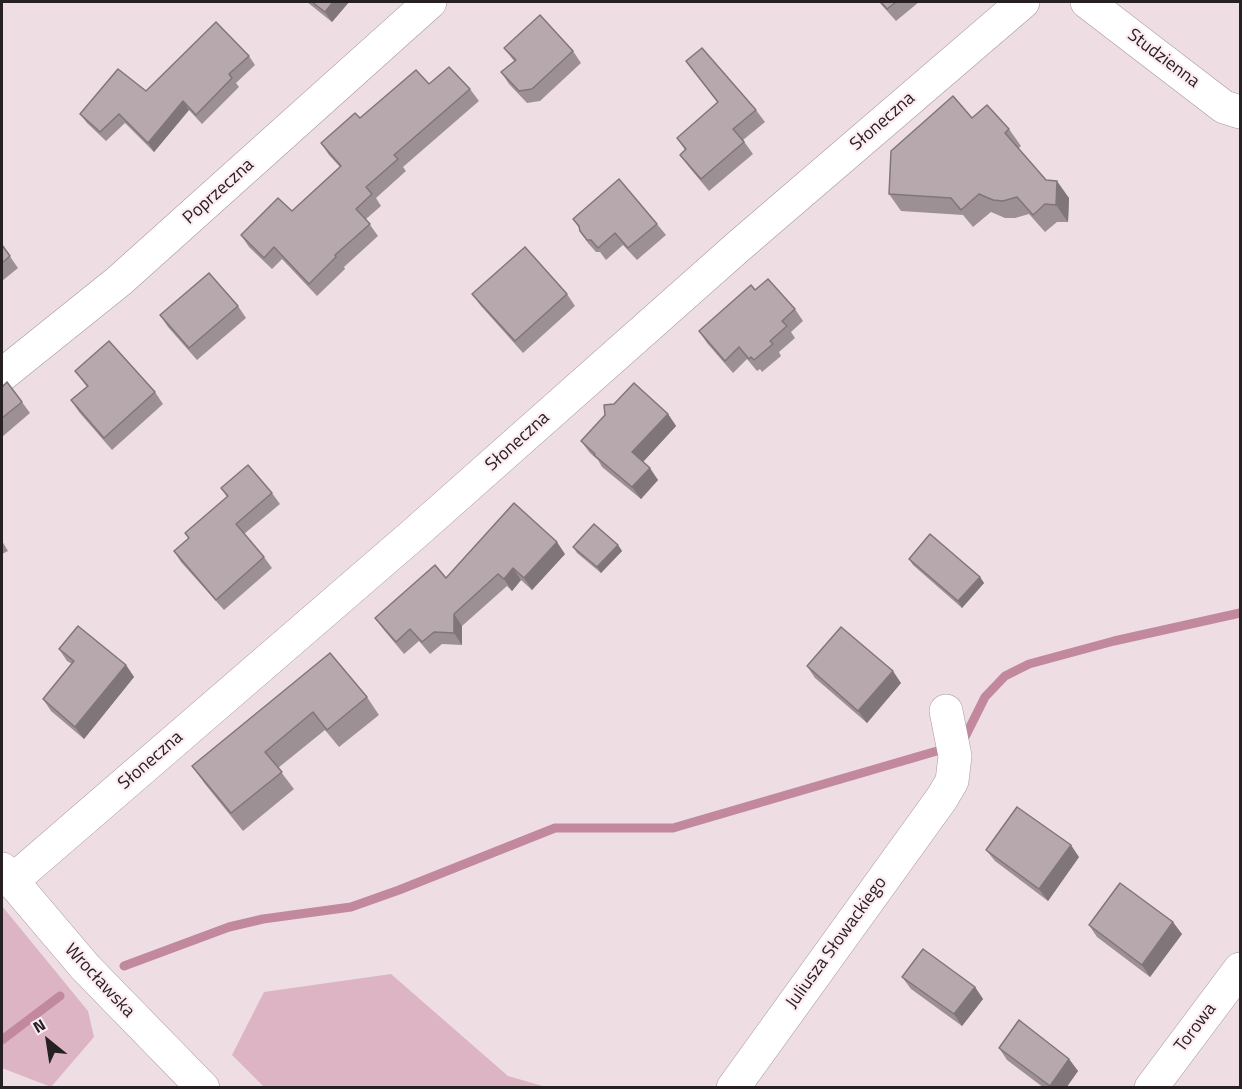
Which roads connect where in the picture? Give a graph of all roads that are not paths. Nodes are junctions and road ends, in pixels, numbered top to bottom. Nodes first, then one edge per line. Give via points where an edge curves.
1 (430, 2) edge
2 (1023, 2) edge
3 (1087, 2) edge
4 (1240, 112) edge
5 (2, 375) edge
6 (946, 711) dead end
7 (6, 875) edge
8 (1240, 969) edge
9 (1152, 1087) edge
10 (202, 1088) edge
11 (733, 1088) edge

1 - 5 street, Poprzeczna via 119,281
2 - 7 street, Słoneczna via 740,245 414,534
3 - 4 street, Studzienna via 1224,106
6 - 11 street, Juliusza Słowackiego via 955,756 952,781
7 - 10 street, Wrocławska via 85,968
8 - 9 street, Torowa

